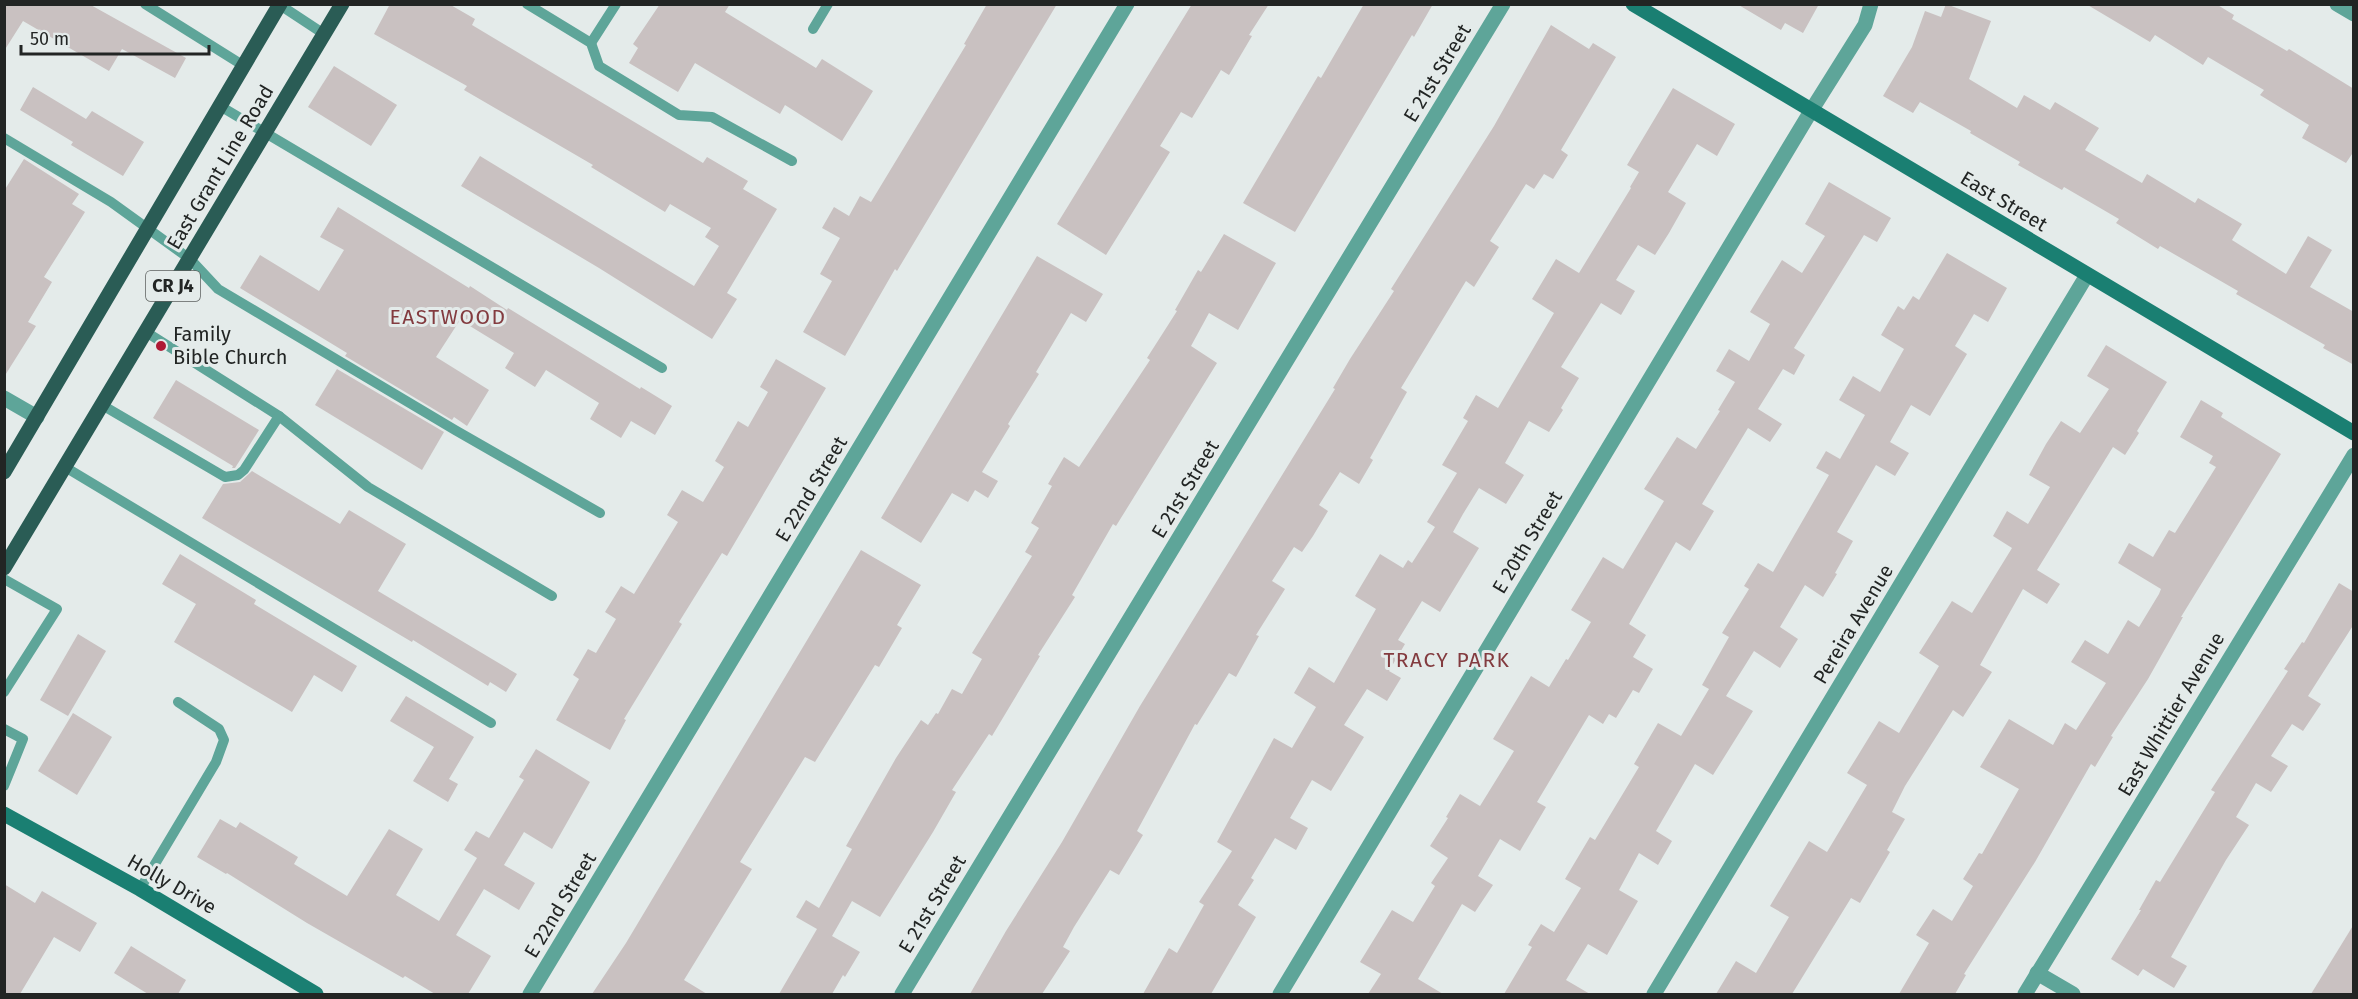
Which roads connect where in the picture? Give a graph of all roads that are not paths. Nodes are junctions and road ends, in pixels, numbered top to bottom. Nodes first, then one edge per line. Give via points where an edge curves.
1 (145, 4) edge
2 (342, 4) edge
3 (527, 4) edge
4 (616, 4) edge
5 (828, 4) edge
6 (1127, 4) edge
7 (1503, 4) edge
8 (1634, 4) edge
9 (1871, 4) edge
10 (2337, 4) edge
11 (280, 5) edge
12 (2354, 14) edge
13 (813, 29) dead end
14 (324, 34) junction
15 (591, 43) junction
16 (244, 66) junction
17 (220, 106) junction
18 (1811, 111) junction
19 (265, 133) junction
20 (4, 138) edge
21 (792, 161) dead end
22 (147, 229) junction
23 (190, 259) junction
24 (2088, 275) junction
25 (146, 332) junction
26 (662, 368) dead end
27 (4, 398) edge
28 (102, 405) junction
29 (279, 416) junction
30 (37, 417) junction
31 (2354, 433) edge
32 (2354, 455) edge
33 (65, 467) junction
34 (4, 472) edge
35 (600, 513) dead end
36 (4, 568) edge
37 (4, 579) edge
38 (552, 596) dead end
39 (4, 692) edge
40 (178, 702) dead end
41 (491, 723) dead end
42 (4, 729) edge
43 (4, 786) edge
44 (4, 814) edge
45 (140, 889) junction
46 (2037, 973) junction
47 (316, 994) edge
48 (530, 994) edge
49 (902, 994) edge
50 (1280, 994) edge
51 (1654, 994) edge
52 (2025, 994) edge
53 (2073, 994) edge

1 - 16 lane
2 - 14 main road, East Grant Line Road / CR J4
3 - 15 lane
4 - 15 lane
5 - 13 lane
6 - 48 street, E 22nd Street
7 - 49 street, E 21st Street
8 - 18 street, East Street
9 - 18 street, E 20th Street via 1865,25
10 - 12 street
11 - 14 lane
11 - 16 main road, East Grant Line Road / CR J4
14 - 19 main road, East Grant Line Road / CR J4
15 - 21 lane via 599,66 679,115 712,117
16 - 17 main road, East Grant Line Road / CR J4
17 - 19 lane
17 - 22 main road, East Grant Line Road / CR J4
18 - 24 street, East Street
18 - 50 street, E 20th Street
19 - 23 main road, East Grant Line Road / CR J4
19 - 26 lane
20 - 22 lane via 111,202
22 - 23 lane
22 - 30 main road, East Grant Line Road / CR J4
23 - 25 main road, East Grant Line Road / CR J4
23 - 35 lane via 218,289
24 - 31 street, East Street
24 - 51 street, Pereira Avenue
25 - 28 main road, East Grant Line Road / CR J4
25 - 29 lane
27 - 30 street
28 - 29 lane via 225,477 244,470
28 - 33 main road, East Grant Line Road / CR J4
29 - 38 lane via 368,487
30 - 34 main road, East Grant Line Road / CR J4
32 - 46 street, East Whittier Avenue
33 - 36 main road, East Grant Line Road / CR J4
33 - 41 lane
37 - 39 lane via 57,609
40 - 45 lane via 219,729 224,741 216,762
42 - 43 lane via 23,739
44 - 45 street, Holly Drive
45 - 47 street, Holly Drive
46 - 52 street, East Whittier Avenue
46 - 53 street

